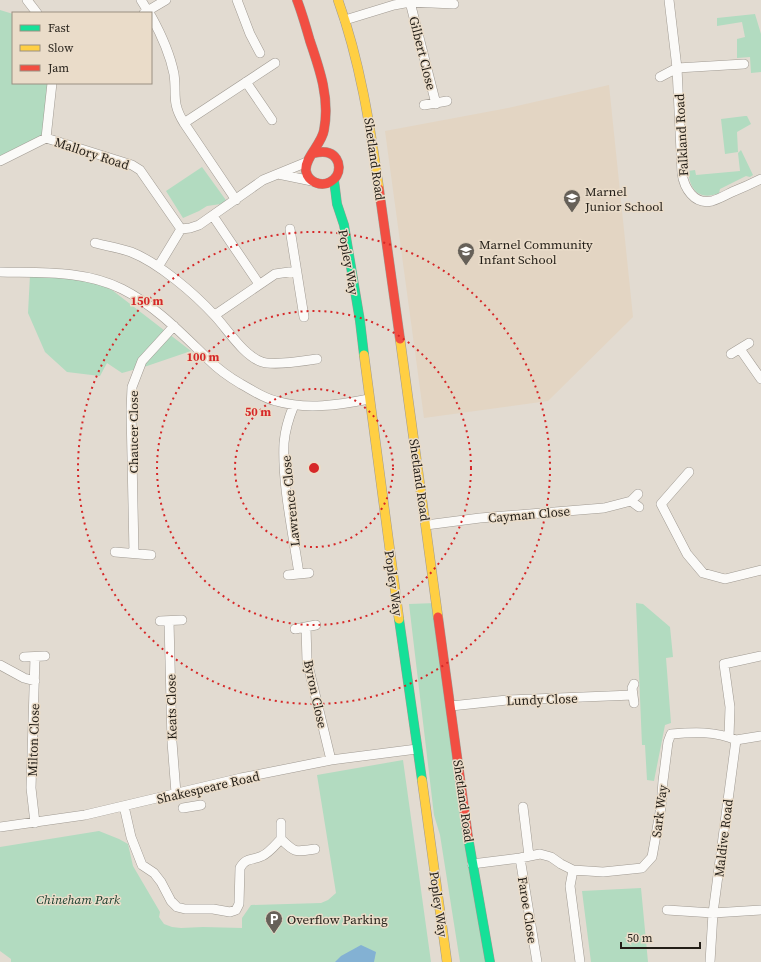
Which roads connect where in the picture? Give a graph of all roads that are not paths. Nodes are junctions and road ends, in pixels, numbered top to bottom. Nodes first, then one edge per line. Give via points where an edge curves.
1 (27, 0) edge
2 (141, 0) edge
3 (166, 0) edge
4 (237, 0) edge
5 (297, 0) edge
6 (338, 0) edge
7 (669, 0) edge
8 (410, 2) junction
9 (454, 4) dead end
10 (36, 12) edge
11 (147, 12) edge
12 (149, 12) edge
13 (152, 20) edge
14 (345, 20) junction
15 (260, 52) dead end
16 (275, 63) dead end
17 (744, 64) dead end
18 (677, 68) junction
19 (660, 77) dead end
20 (246, 82) junction
21 (52, 84) edge
22 (447, 101) dead end
23 (436, 104) junction
24 (424, 105) dead end
25 (272, 120) dead end
26 (184, 122) junction
27 (323, 136) junction
28 (46, 138) junction
29 (314, 153) junction
30 (332, 154) junction
31 (0, 161) edge
32 (307, 162) junction
33 (278, 174) junction
34 (312, 180) junction
35 (334, 180) junction
36 (761, 180) edge
37 (323, 185) junction
38 (236, 200) junction
39 (337, 204) junction
40 (213, 216) junction
41 (181, 229) junction
42 (290, 229) dead end
43 (95, 243) dead end
44 (158, 267) junction
45 (0, 270) edge
46 (296, 271) junction
47 (259, 284) junction
48 (214, 315) junction
49 (304, 317) dead end
50 (174, 326) junction
51 (749, 343) dead end
52 (740, 349) junction
53 (731, 354) dead end
54 (317, 359) dead end
55 (761, 379) edge
56 (369, 400) junction
57 (294, 405) junction
58 (689, 472) dead end
59 (639, 507) dead end
60 (426, 525) junction
61 (116, 552) dead end
62 (134, 553) junction
63 (151, 554) dead end
64 (761, 570) edge
65 (309, 573) dead end
66 (299, 574) junction
67 (288, 575) dead end
68 (182, 620) dead end
69 (160, 621) dead end
70 (169, 621) junction
71 (316, 625) dead end
72 (306, 627) junction
73 (295, 629) dead end
74 (45, 656) dead end
75 (761, 656) edge
76 (24, 657) dead end
77 (35, 657) junction
78 (0, 665) edge
79 (35, 681) junction
80 (634, 684) dead end
81 (451, 706) junction
82 (761, 736) edge
83 (733, 738) junction
84 (417, 749) junction
85 (331, 760) junction
86 (185, 792) junction
87 (176, 794) junction
88 (201, 805) dead end
89 (124, 806) junction
90 (523, 807) dead end
91 (35, 823) junction
92 (281, 823) dead end
93 (0, 827) edge
94 (281, 839) junction
95 (315, 849) dead end
96 (529, 856) junction
97 (520, 858) junction
98 (472, 864) junction
99 (561, 864) joint
100 (573, 870) junction
101 (667, 910) dead end
102 (761, 910) edge
103 (713, 913) junction
104 (447, 962) edge
105 (490, 962) edge
106 (536, 962) edge
107 (580, 962) edge
108 (710, 962) edge

1 - 10 street
2 - 11 street
3 - 12 street
4 - 15 street
5 - 27 street via 323,85 327,115
6 - 14 street, Shetland Road
7 - 18 street, Falkland Road
8 - 9 street, Gilbert Close
8 - 14 street, Gilbert Close
8 - 23 street, Gilbert Close
13 - 26 street via 165,44 174,75 176,105
14 - 60 street, Shetland Road via 361,75 372,129
16 - 20 street
17 - 18 street
18 - 19 street
18 - 36 street, Falkland Road via 682,173 690,194 697,199 712,201
20 - 25 street
20 - 26 street
21 - 28 street
22 - 23 street, Gilbert Close
23 - 24 street, Gilbert Close
26 - 38 street
27 - 29 street
27 - 30 street, Popley Way
28 - 31 street, Mallory Road
28 - 41 street, Mallory Road via 136,167
29 - 30 street via 326,151
29 - 32 street
30 - 35 street, Popley Way via 339,169
32 - 33 street
32 - 34 street via 306,171
33 - 34 street
33 - 38 street via 263,180
34 - 37 street, Popley Way
35 - 37 street
35 - 39 street, Popley Way
37 - 39 street, Popley Way
38 - 40 street
39 - 56 street, Popley Way via 344,225 360,321
40 - 41 street via 199,225
40 - 47 street
41 - 44 street
42 - 46 street
43 - 44 street via 131,252
44 - 48 street
45 - 50 street via 83,275 101,280 123,289 151,306
46 - 47 street via 275,274
46 - 49 street
47 - 48 street
48 - 54 street via 255,359 274,363
50 - 57 street via 229,376 256,393 274,401
50 - 62 street, Chaucer Close via 142,361 132,386
51 - 52 street
52 - 53 street
52 - 55 street
56 - 57 street via 317,406
56 - 84 street, Popley Way
57 - 66 street, Lawrence Close via 284,443 285,481
58 - 64 street via 661,504 687,554 703,574 725,579
59 - 60 street, Cayman Close via 634,497 604,508
60 - 81 street, Shetland Road
61 - 62 street
62 - 63 street
65 - 66 street
66 - 67 street
68 - 70 street
69 - 70 street
70 - 87 street, Keats Close
71 - 72 street
72 - 73 street
72 - 85 street, Byron Close via 307,661
74 - 77 street
75 - 83 street, Maldive Road via 724,664
76 - 77 street
77 - 79 street, Milton Close
78 - 79 street
79 - 91 street, Milton Close via 31,788
80 - 81 street, Lundy Close via 634,699 507,700
81 - 98 street, Shetland Road
82 - 83 street
83 - 100 street, Sark Way via 696,732 672,734 668,742 661,807 652,856 642,868 603,872
83 - 103 street, Maldive Road
84 - 85 street, Shakespeare Road
84 - 104 street, Popley Way
85 - 86 street, Shakespeare Road
86 - 87 street, Shakespeare Road
86 - 88 street via 185,807
87 - 89 street, Shakespeare Road
89 - 91 street, Shakespeare Road
89 - 94 street via 131,837 142,865 154,873 171,901 177,907 185,909 230,912 236,910 239,904 242,863 262,856
90 - 96 street
91 - 93 street, Shakespeare Road
92 - 94 street
94 - 95 street via 297,852
96 - 97 street, Faroe Close
96 - 99 street, Faroe Close via 546,855
97 - 98 street, Faroe Close
97 - 106 street, Faroe Close
98 - 105 street, Shetland Road
99 - 100 street, Sark Way
100 - 107 street via 570,886
101 - 103 street
102 - 103 street
103 - 108 street, Maldive Road

